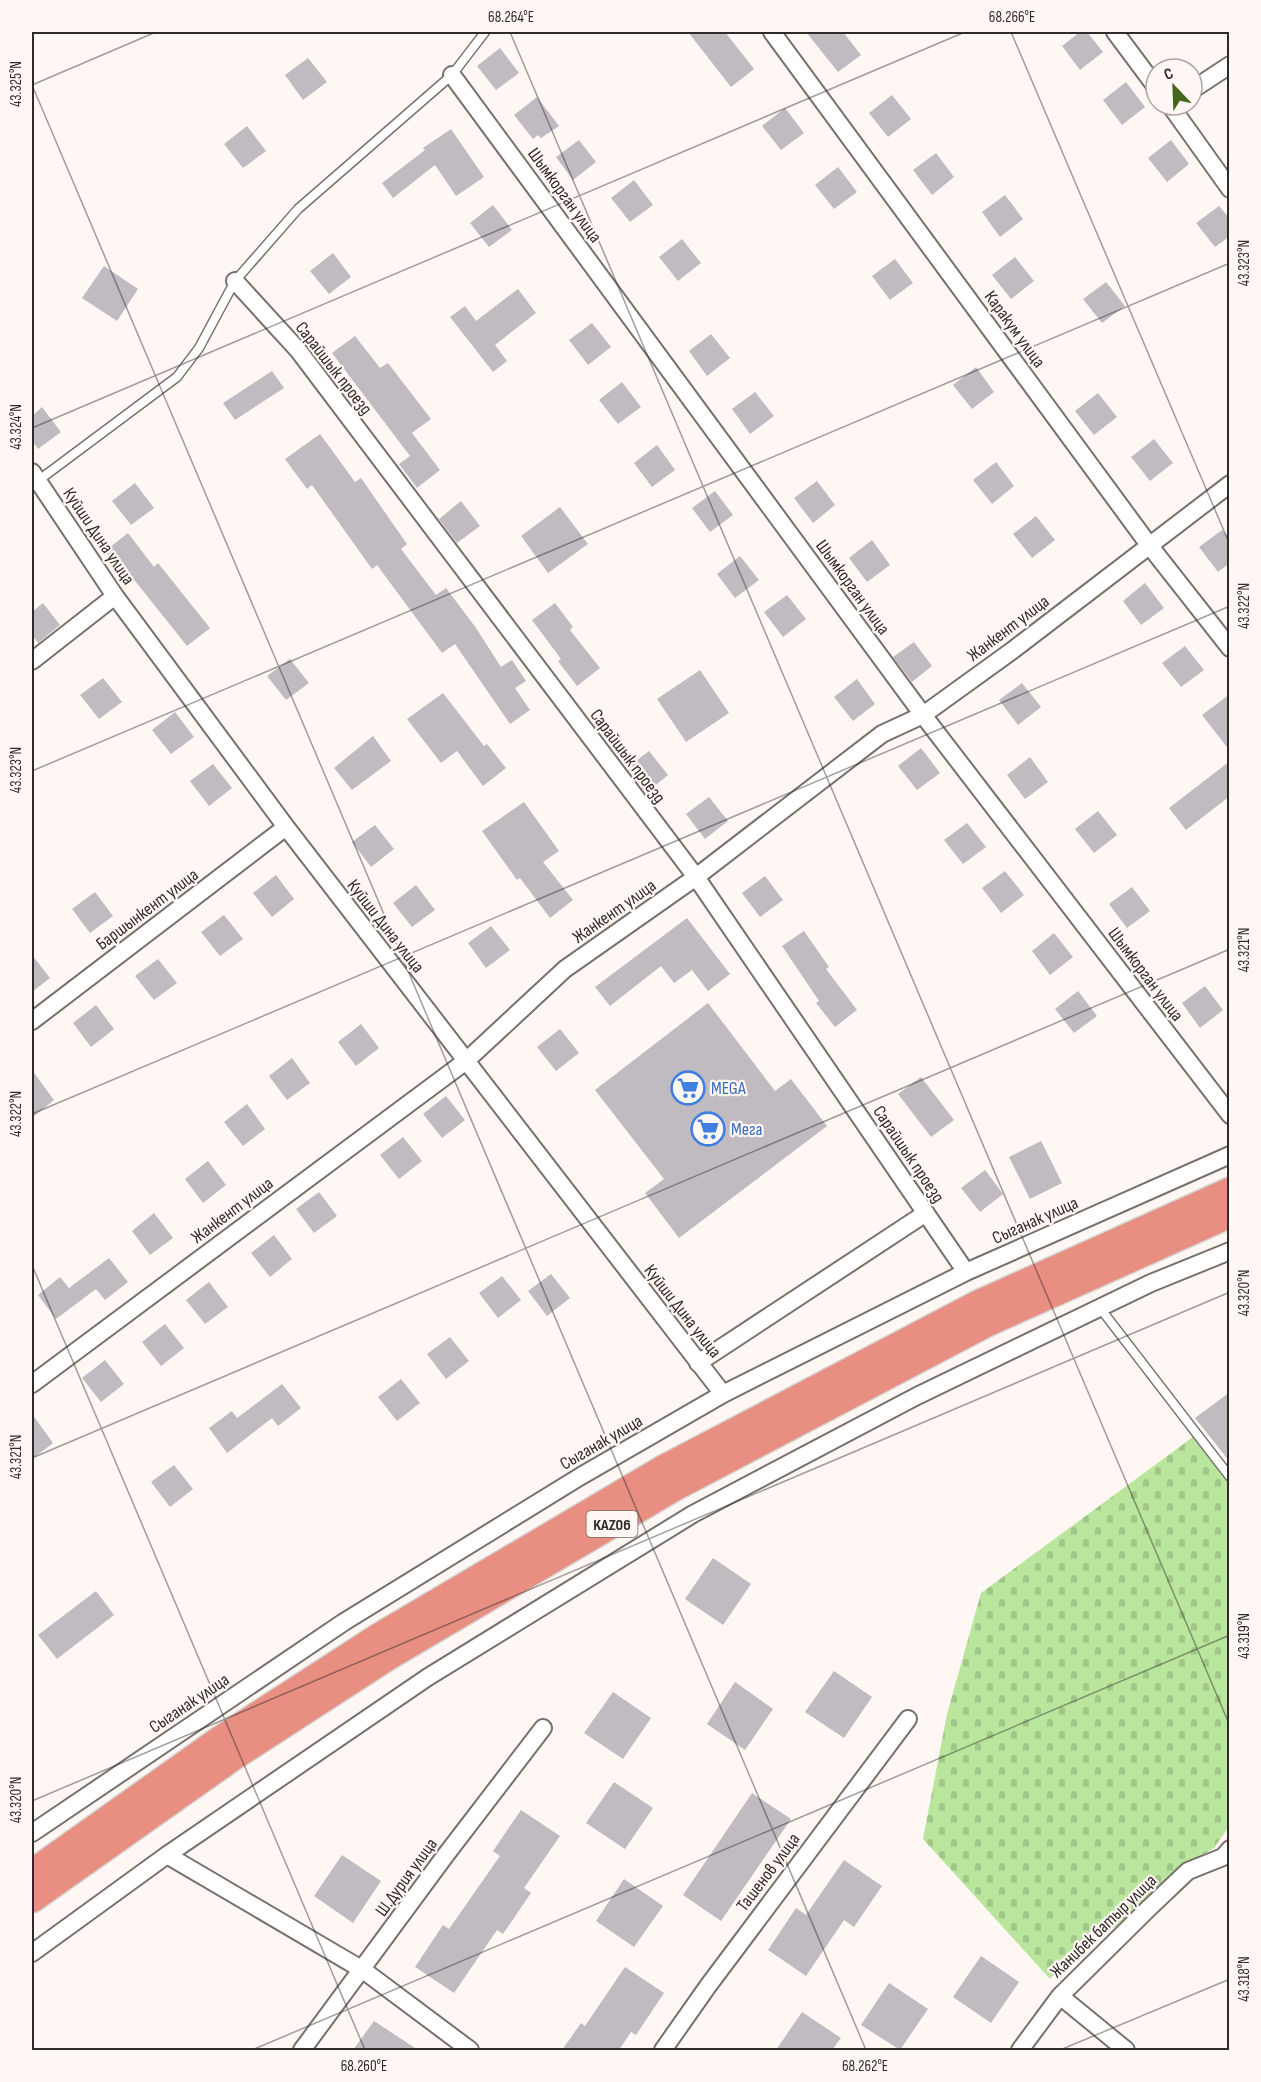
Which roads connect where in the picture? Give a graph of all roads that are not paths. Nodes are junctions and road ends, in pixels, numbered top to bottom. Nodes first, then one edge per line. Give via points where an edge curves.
1 (485, 32) edge
2 (772, 32) edge
3 (1115, 32) edge
4 (1230, 65) edge
5 (1144, 71) edge
6 (452, 75) junction
7 (1204, 82) edge
8 (1179, 117) edge
9 (1230, 189) edge
10 (235, 281) junction
11 (35, 476) edge
12 (1230, 484) edge
13 (1149, 545) junction
14 (115, 596) junction
15 (1230, 648) edge
16 (32, 661) edge
17 (923, 715) junction
18 (286, 827) junction
19 (696, 877) junction
20 (32, 1021) edge
21 (466, 1061) junction
22 (1230, 1115) edge
23 (1230, 1155) edge
24 (1230, 1191) edge
25 (926, 1214) junction
26 (1230, 1214) edge
27 (1230, 1251) edge
28 (966, 1272) junction
29 (1100, 1308) junction
30 (698, 1363) junction
31 (32, 1384) edge
32 (723, 1394) junction
33 (1230, 1477) edge
34 (908, 1719) dead end
35 (543, 1728) dead end
36 (32, 1833) edge
37 (1230, 1849) edge
38 (167, 1855) junction
39 (32, 1873) edge
40 (32, 1899) edge
41 (32, 1953) edge
42 (363, 1970) junction
43 (1060, 1996) junction
44 (302, 2050) edge
45 (470, 2050) edge
46 (663, 2050) edge
47 (1020, 2050) edge
48 (1126, 2050) edge

1 - 6 lane
2 - 13 street, Каракум улица
3 - 5 street
4 - 7 street
6 - 10 lane via 298,209
6 - 17 street, Шымкорган улица
8 - 9 street
10 - 11 lane via 199,348 177,377
10 - 19 street, Сарайшык проезд via 298,351
11 - 14 street, Куйши Дина улица
12 - 13 street, Жанкент улица
13 - 15 street, Каракум улица
13 - 17 street, Жанкент улица
14 - 16 street
14 - 18 street, Куйши Дина улица
17 - 19 street, Жанкент улица via 882,734
17 - 22 street, Шымкорган улица
18 - 20 street, Баршынкент улица
18 - 21 street, Куйши Дина улица
19 - 21 street, Жанкент улица via 565,969
19 - 25 street, Сарайшык проезд
21 - 30 street, Куйши Дина улица
21 - 31 street, Жанкент улица
23 - 28 street, Сыганак улица
24 - 39 highway, KАZ06 via 978,1304 665,1468 378,1638 221,1739
25 - 28 street, Сарайшык проезд
25 - 30 street
26 - 40 highway, KАZ06 via 987,1323 675,1487 389,1656 233,1757
27 - 29 street
28 - 32 street, Сыганак улица
29 - 33 lane
29 - 38 street via 917,1396 693,1514 428,1677
30 - 32 street, Куйши Дина улица
32 - 36 street, Сыганак улица via 344,1622
34 - 46 street, Ташенов улица
35 - 42 street, Ш.Дурия улица
37 - 43 street, Жанибек батыр улица via 1223,1857 1188,1871
38 - 41 street
38 - 42 street
42 - 44 street, Ш.Дурия улица
42 - 45 street
43 - 47 street, Жанибек батыр улица
43 - 48 street

